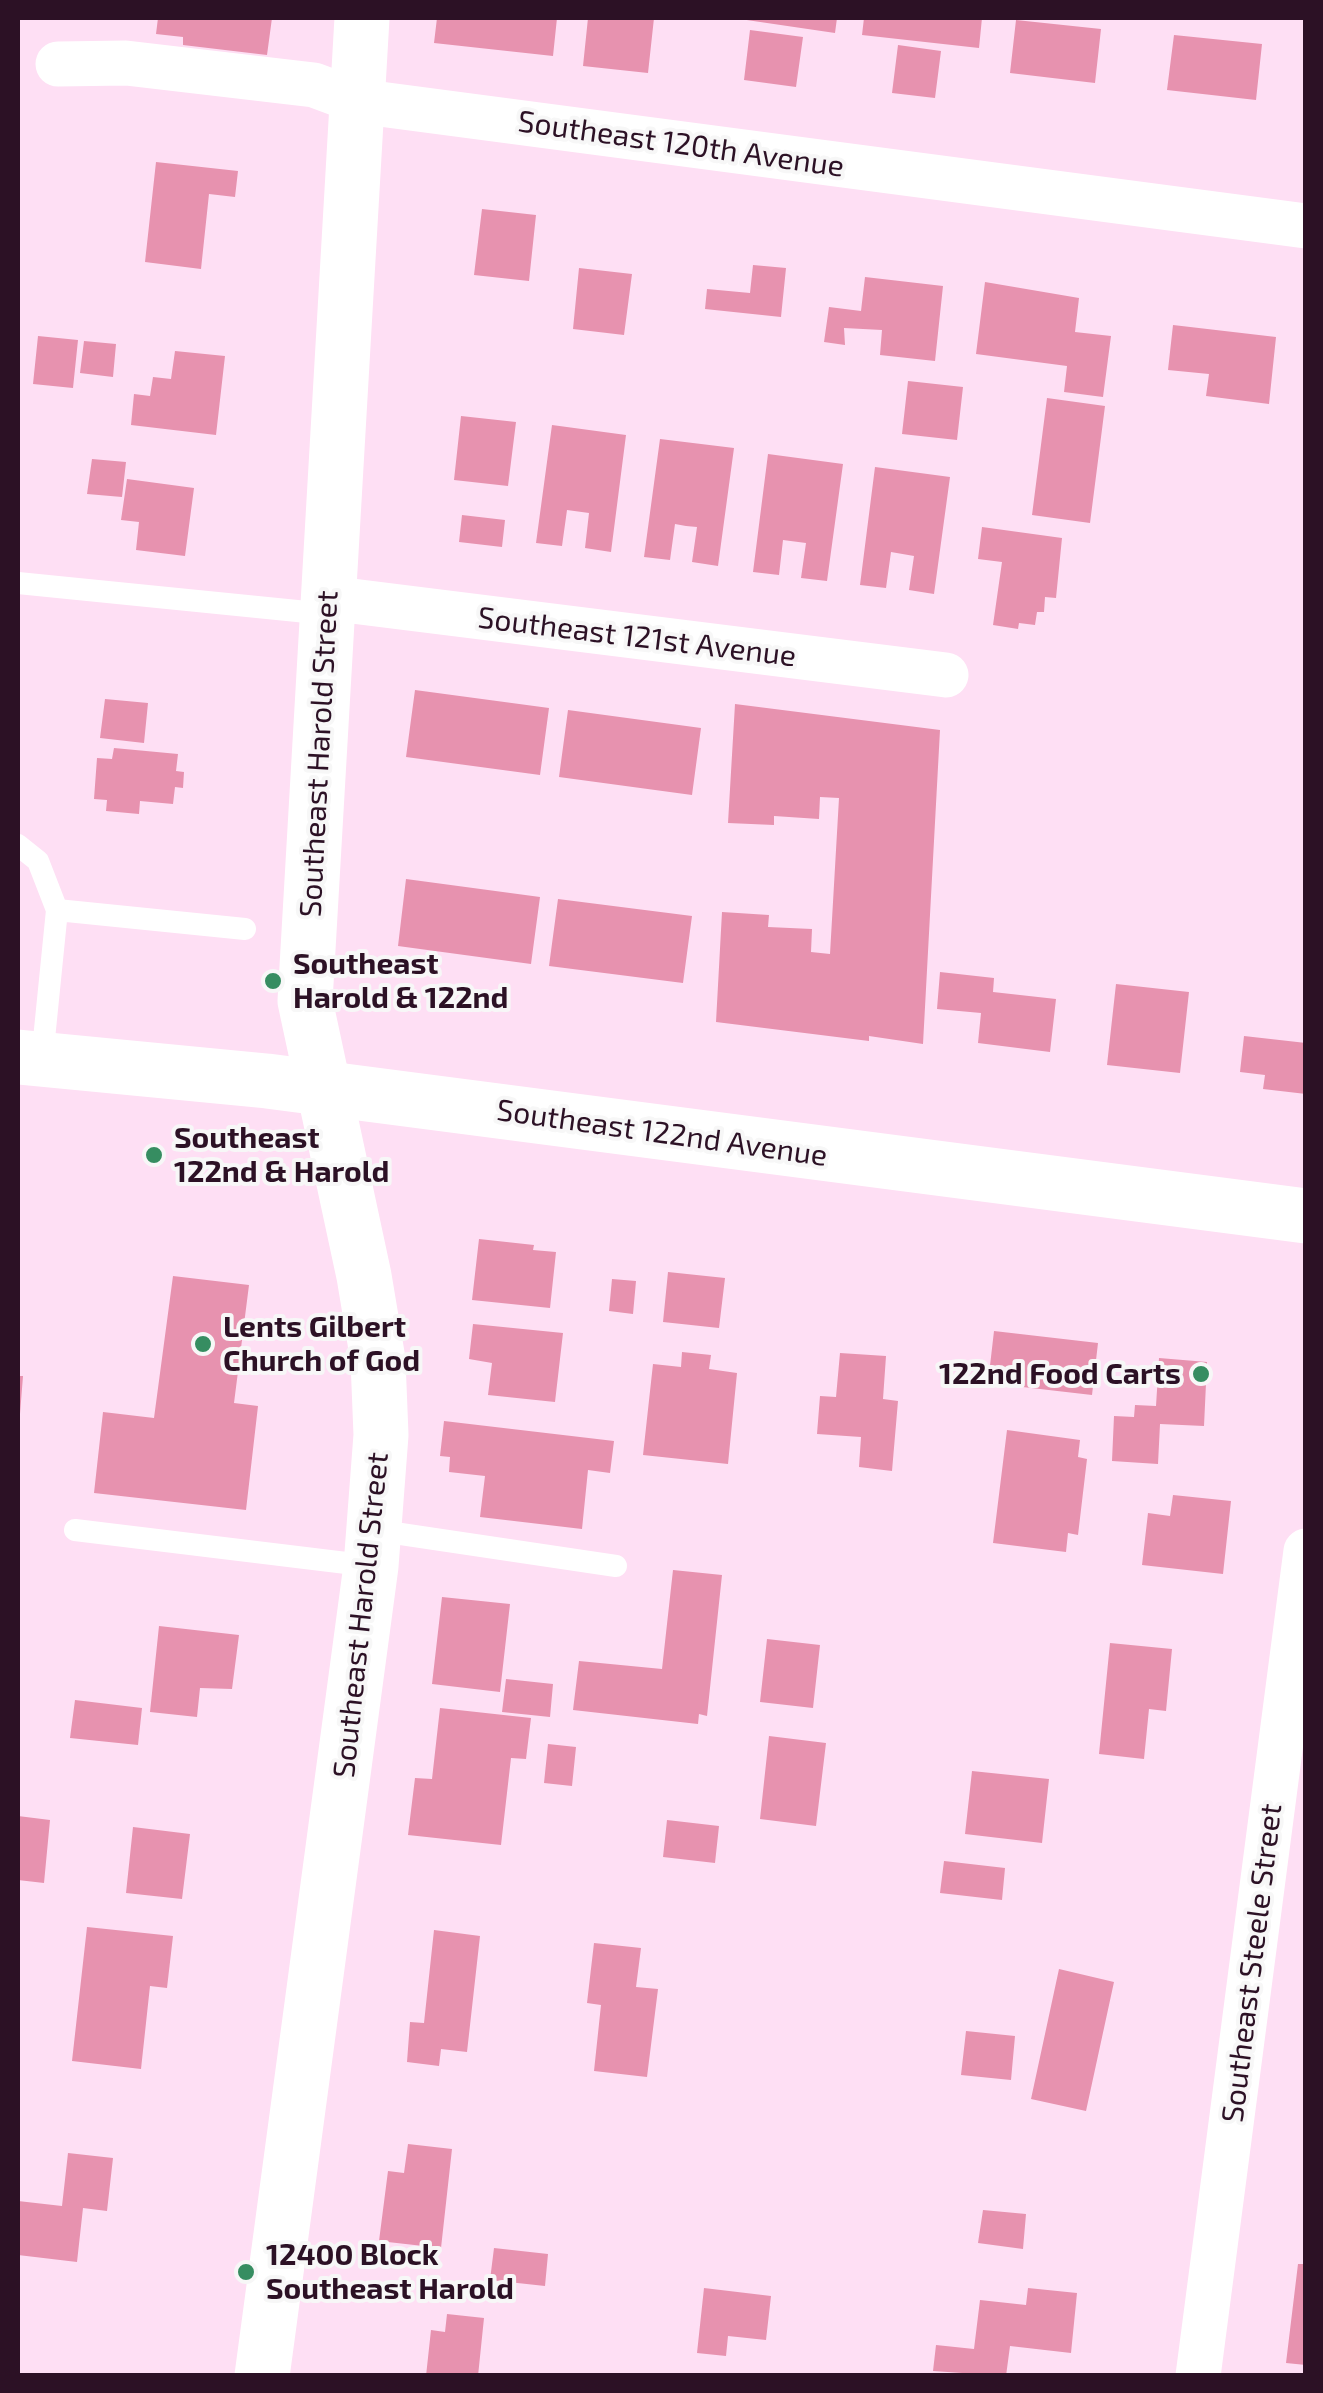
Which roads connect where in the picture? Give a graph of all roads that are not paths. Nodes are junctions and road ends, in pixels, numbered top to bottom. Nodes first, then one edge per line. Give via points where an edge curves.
1 (362, 18) edge
2 (58, 64) dead end
3 (357, 101) junction
4 (1306, 226) edge
5 (18, 583) edge
6 (328, 606) junction
7 (946, 676) dead end
8 (18, 845) edge
9 (58, 910) junction
10 (245, 929) dead end
11 (30, 1058) edge
12 (323, 1088) junction
13 (1306, 1216) edge
14 (75, 1530) dead end
15 (373, 1548) junction
16 (1306, 1551) edge
17 (616, 1566) dead end
18 (262, 2376) edge
19 (1198, 2376) edge

1 - 3 street, Southeast Harold Street
2 - 3 street, Southeast 120th Avenue via 126,64 314,85
3 - 4 street, Southeast 120th Avenue
3 - 6 street, Southeast Harold Street
5 - 6 lane
6 - 7 street, Southeast 121st Avenue
6 - 12 street, Southeast Harold Street via 305,1001
8 - 9 lane via 38,861
9 - 10 lane
9 - 11 lane
11 - 12 street, Southeast 122nd Avenue
12 - 13 street, Southeast 122nd Avenue
12 - 15 street, Southeast Harold Street via 378,1360
14 - 15 lane
15 - 17 lane
15 - 18 street, Southeast Harold Street
16 - 19 street, Southeast Steele Street

